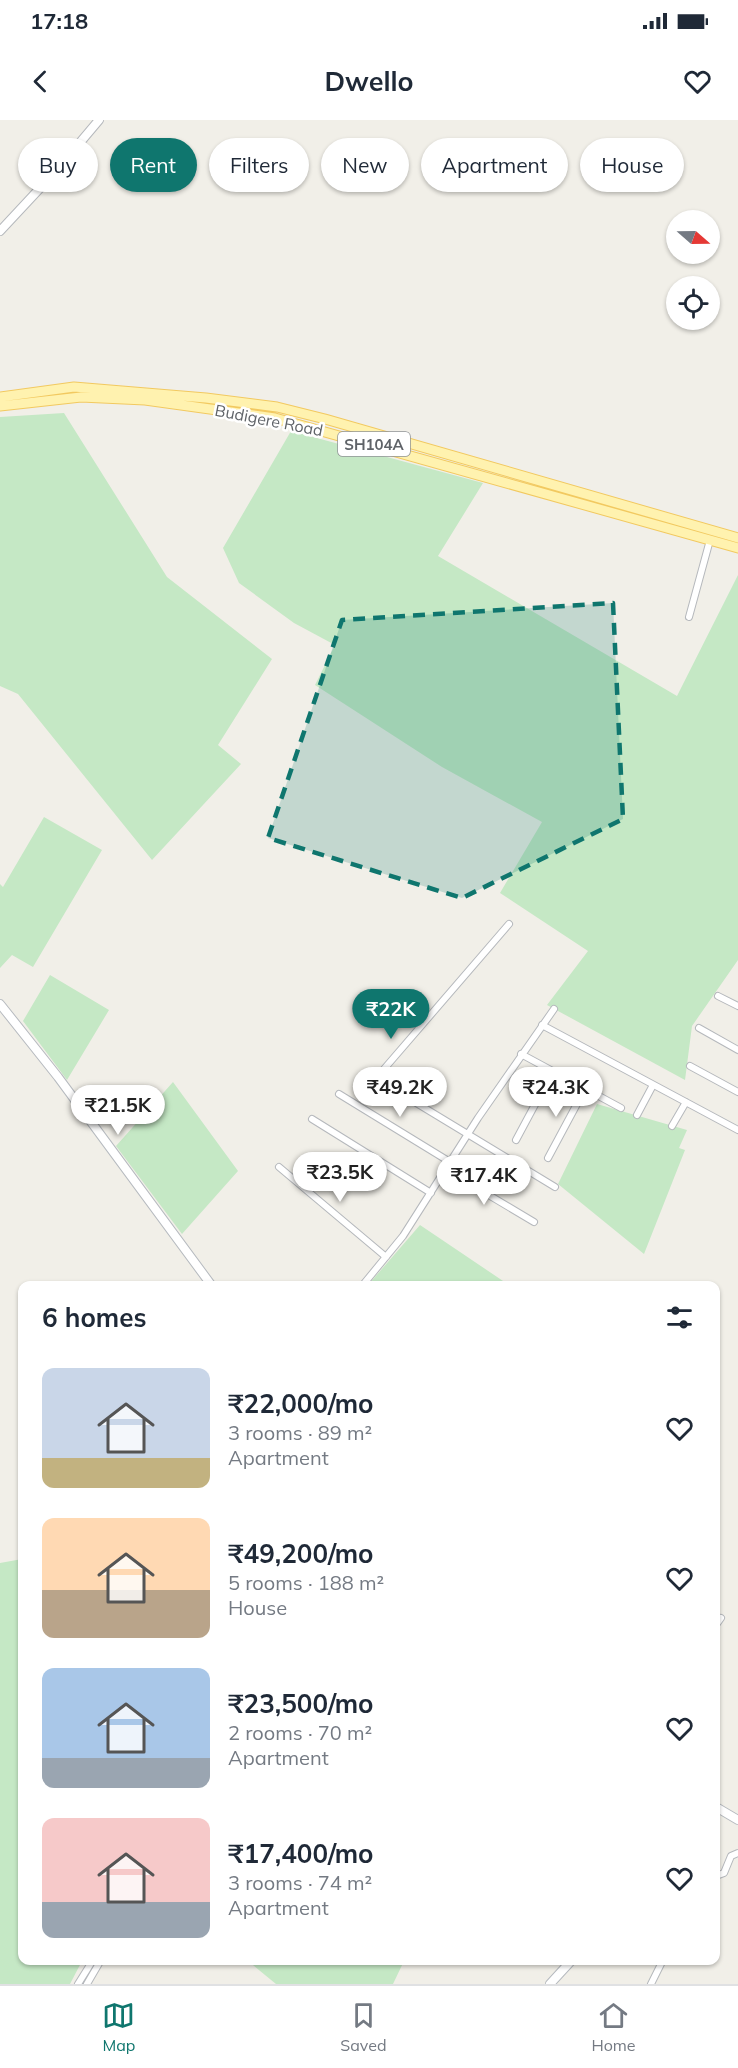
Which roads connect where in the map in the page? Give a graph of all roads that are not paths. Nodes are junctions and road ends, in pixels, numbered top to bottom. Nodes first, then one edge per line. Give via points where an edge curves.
1 (99, 120) edge
2 (0, 231) edge
3 (0, 397) edge
4 (0, 406) edge
5 (738, 538) edge
6 (710, 540) junction
7 (738, 548) edge
8 (689, 616) dead end
9 (509, 924) dead end
10 (718, 996) dead end
11 (0, 1004) edge
12 (738, 1006) edge
13 (554, 1009) dead end
14 (542, 1025) junction
15 (699, 1028) dead end
16 (738, 1050) edge
17 (521, 1054) junction
18 (690, 1066) dead end
19 (552, 1071) junction
20 (653, 1085) junction
21 (585, 1089) junction
22 (738, 1092) edge
23 (339, 1094) dead end
24 (686, 1102) junction
25 (621, 1108) dead end
26 (637, 1115) dead end
27 (312, 1119) dead end
28 (672, 1126) dead end
29 (738, 1130) edge
30 (467, 1134) junction
31 (516, 1140) dead end
32 (548, 1158) dead end
33 (450, 1162) junction
34 (279, 1167) dead end
35 (445, 1169) junction
36 (555, 1187) dead end
37 (431, 1192) junction
38 (534, 1222) dead end
39 (386, 1257) junction
40 (208, 1281) edge
41 (366, 1281) edge
42 (720, 1809) edge
43 (738, 1820) edge
44 (738, 1853) edge
45 (720, 1874) edge
46 (90, 1965) edge
47 (98, 1965) edge
48 (567, 1965) edge
49 (660, 1965) edge
50 (78, 1984) edge
51 (87, 1984) edge
52 (550, 1984) edge
53 (651, 1984) edge

1 - 2 street
3 - 5 main road, Budigere Road / SH104A via 74,387 277,408
4 - 6 main road, Budigere Road / SH104A via 81,397 145,400 275,418
6 - 7 main road, Budigere Road / SH104A
6 - 8 street
9 - 30 street via 378,1076 380,1081
10 - 12 street
11 - 40 main road
13 - 14 street
14 - 17 street
14 - 20 street
15 - 16 street
17 - 19 street
17 - 30 street
18 - 22 street
19 - 21 street
19 - 31 street
20 - 24 street
20 - 26 street
21 - 25 street
21 - 32 street
23 - 33 street
24 - 28 street
24 - 29 street
27 - 37 street
30 - 33 street
30 - 36 street
33 - 35 street
34 - 39 street
35 - 37 street
35 - 38 street
37 - 39 street
39 - 41 street
42 - 43 main road
44 - 45 street via 731,1856
46 - 50 street
47 - 51 street
48 - 52 main road
49 - 53 street

